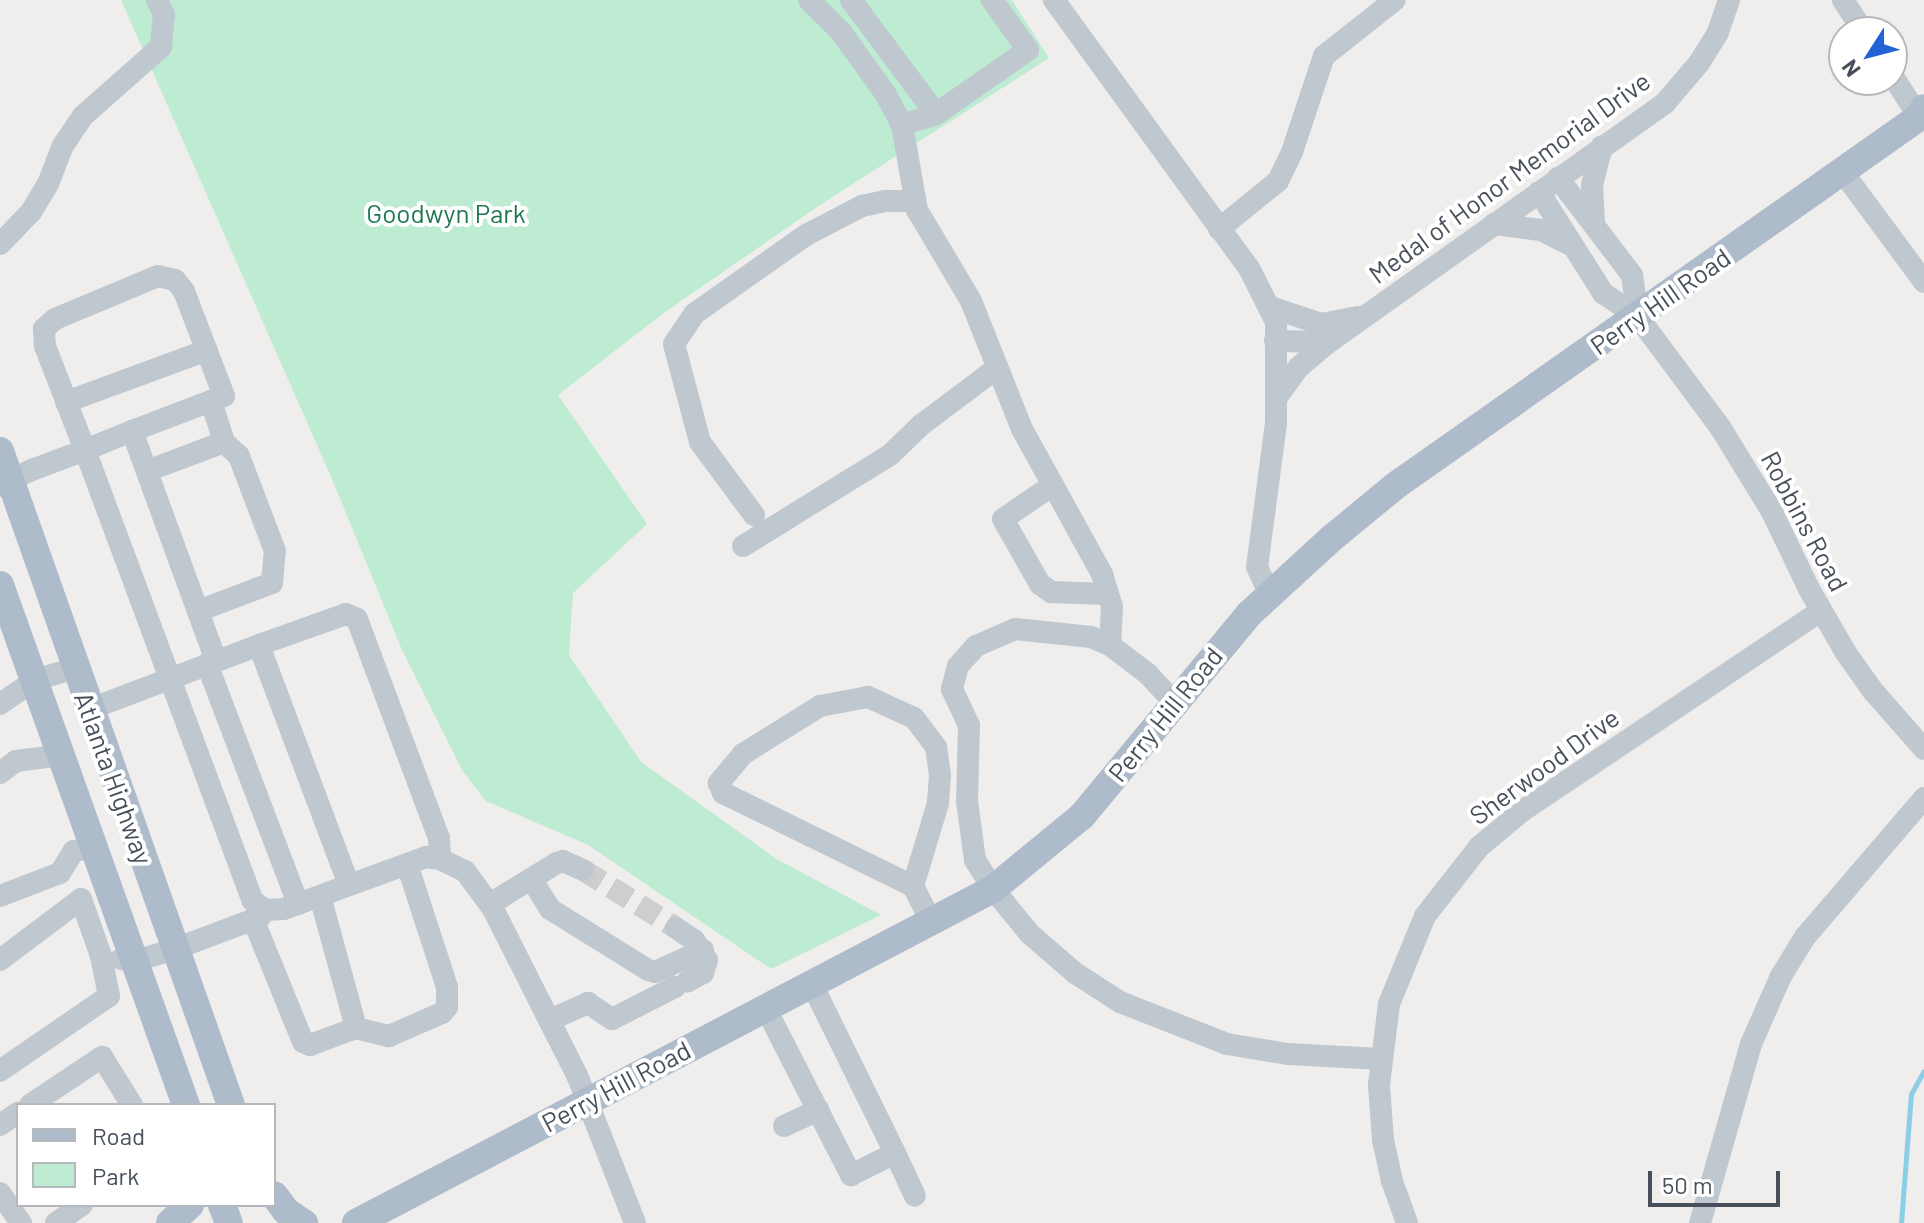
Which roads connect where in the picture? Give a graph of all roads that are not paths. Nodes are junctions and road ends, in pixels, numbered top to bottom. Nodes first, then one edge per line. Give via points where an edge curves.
1 (157, 0) edge
2 (809, 0) edge
3 (851, 0) edge
4 (992, 0) edge
5 (1054, 0) edge
6 (1395, 0) edge
7 (1729, 0) edge
8 (1908, 96) edge
9 (936, 114) junction
10 (1922, 114) edge
11 (901, 125) junction
12 (1602, 146) junction
13 (1842, 171) junction
14 (1558, 178) junction
15 (1539, 192) junction
16 (915, 201) junction
17 (1594, 223) junction
18 (1494, 224) junction
19 (1219, 229) junction
20 (0, 244) edge
21 (1569, 244) junction
22 (1924, 282) edge
23 (1270, 307) junction
24 (1366, 315) junction
25 (1638, 317) junction
26 (1275, 341) junction
27 (1329, 342) junction
28 (207, 350) junction
29 (997, 368) junction
30 (1277, 397) junction
31 (211, 401) junction
32 (66, 402) junction
33 (132, 431) junction
34 (224, 442) junction
35 (85, 450) junction
36 (0, 451) edge
37 (147, 471) junction
38 (6, 483) edge
39 (1053, 485) junction
40 (754, 515) dead end
41 (743, 546) dead end
42 (0, 585) edge
43 (1269, 593) junction
44 (1108, 594) junction
45 (198, 611) junction
46 (1821, 611) junction
47 (259, 645) junction
48 (1110, 645) junction
49 (212, 662) junction
50 (75, 668) junction
51 (170, 678) junction
52 (35, 680) junction
53 (1174, 702) junction
54 (0, 704) edge
55 (90, 709) junction
56 (1924, 749) edge
57 (62, 755) junction
58 (0, 773) edge
59 (1924, 798) edge
60 (94, 847) junction
61 (440, 859) junction
62 (407, 864) junction
63 (583, 870) tunnel mouth
64 (532, 880) junction
65 (108, 885) junction
66 (349, 885) junction
67 (913, 886) junction
68 (993, 889) junction
69 (0, 896) edge
70 (320, 896) junction
71 (81, 899) junction
72 (298, 904) junction
73 (490, 904) junction
74 (259, 915) junction
75 (930, 920) junction
76 (676, 928) tunnel mouth
77 (175, 949) junction
78 (703, 950) junction
79 (101, 956) junction
80 (0, 960) edge
81 (135, 961) junction
82 (811, 982) junction
83 (765, 1007) junction
84 (550, 1020) junction
85 (356, 1028) junction
86 (1381, 1059) junction
87 (0, 1071) edge
88 (590, 1102) junction
89 (33, 1103) edge
90 (131, 1103) edge
91 (185, 1103) edge
92 (230, 1103) edge
93 (818, 1110) junction
94 (784, 1126) dead end
95 (895, 1153) junction
96 (0, 1193) edge
97 (915, 1196) dead end
98 (276, 1198) edge
99 (79, 1207) edge
100 (188, 1207) edge
101 (21, 1223) edge
102 (56, 1223) edge
103 (170, 1223) edge
104 (304, 1223) edge
105 (356, 1223) edge
106 (635, 1223) edge
107 (1407, 1223) edge
108 (1700, 1223) edge

1 - 20 street via 164,15 161,47 83,116 31,212
2 - 11 street via 841,32
3 - 9 street
4 - 9 street via 1028,50
5 - 19 street
6 - 19 street via 1324,56 1278,181
7 - 12 street, Medal of Honor Memorial Drive via 1699,63 1665,103
8 - 10 street
9 - 11 street
10 - 13 main road, Perry Hill Road
11 - 16 street
12 - 14 street, Medal of Honor Memorial Drive
12 - 17 street via 1592,185
13 - 22 street
13 - 25 main road, Perry Hill Road
14 - 15 street, Medal of Honor Memorial Drive
14 - 17 street
15 - 18 street, Medal of Honor Memorial Drive
15 - 21 street
16 - 29 street via 971,301
16 - 40 street via 862,206 806,235 694,314 674,344 700,442
17 - 25 street via 1632,275
18 - 21 street via 1541,230
18 - 24 street, Medal of Honor Memorial Drive
19 - 23 street
21 - 25 street via 1603,293
23 - 24 street, Medal of Honor Memorial Drive via 1321,324
23 - 26 street
24 - 27 street, Medal of Honor Memorial Drive
25 - 43 main road, Perry Hill Road via 1395,486
25 - 46 street, Robbins Road via 1749,472
26 - 27 street
26 - 30 street
27 - 30 street, Medal of Honor Memorial Drive via 1299,367
28 - 31 street via 224,396
28 - 32 street
28 - 32 street via 184,291 175,280 158,276 55,319 44,329
29 - 39 street
29 - 41 street via 890,455
30 - 43 street via 1257,567
31 - 33 street
31 - 34 street
32 - 35 street
33 - 35 street
33 - 37 street
34 - 37 street
34 - 45 street via 239,456 275,551 272,583
35 - 38 street
35 - 51 street
36 - 38 main road, Atlanta Highway
37 - 45 street
38 - 50 main road, Atlanta Highway
39 - 44 street
39 - 44 street via 1003,519 1040,584 1051,592
42 - 52 main road, Atlanta Highway
43 - 53 main road, Perry Hill Road
44 - 48 street
45 - 49 street
46 - 56 street, Robbins Road via 1873,691
46 - 86 street, Sherwood Drive via 1522,811 1479,847 1453,875 1413,939 1389,1004
47 - 49 street
47 - 61 street via 346,614 357,619 439,838
47 - 66 street
48 - 53 street
48 - 68 street via 1061,631 1015,629 976,646 958,666 952,689 969,725 967,801 975,860
49 - 51 street
49 - 72 street
50 - 52 street
50 - 55 main road, Atlanta Highway
51 - 55 street
51 - 74 street
52 - 54 street
52 - 57 main road, Atlanta Highway
53 - 68 main road, Perry Hill Road via 1082,816
55 - 77 main road, Atlanta Highway
57 - 58 street via 16,761
57 - 60 main road, Atlanta Highway
59 - 108 street via 1805,937 1781,976 1751,1044
60 - 65 main road, Atlanta Highway
60 - 69 street via 74,851 60,873
61 - 62 street via 426,857
61 - 73 street via 465,871
62 - 66 street
62 - 85 street via 447,987 447,1007 389,1036
63 - 64 street via 563,861
64 - 73 street
64 - 78 street via 550,909 648,970 655,972
65 - 71 street
65 - 81 main road, Atlanta Highway
66 - 70 street
67 - 67 street via 938,803 940,775 936,747 914,718 868,697 820,706 743,754 719,783 723,793
67 - 75 street
68 - 75 main road, Perry Hill Road
68 - 86 street via 1030,934 1120,1002 1227,1044 1288,1054
70 - 72 street
70 - 85 street
71 - 79 street
71 - 80 street
72 - 74 street
73 - 84 street
74 - 77 street
74 - 85 street via 303,1042 310,1045
75 - 82 main road, Perry Hill Road
76 - 78 street
77 - 81 street
77 - 92 main road, Atlanta Highway
78 - 84 street via 707,968 612,1019 588,1003
79 - 81 street
79 - 87 street via 109,996
81 - 91 main road, Atlanta Highway
82 - 83 main road, Perry Hill Road
82 - 95 street
83 - 88 main road, Perry Hill Road
83 - 93 street
84 - 88 street
86 - 107 street, Sherwood Drive via 1383,1140
88 - 105 main road, Perry Hill Road
88 - 106 street
89 - 90 street via 102,1057
93 - 94 street
93 - 95 street via 851,1175
95 - 97 street
96 - 101 street
98 - 104 main road
99 - 102 street
100 - 103 main road

